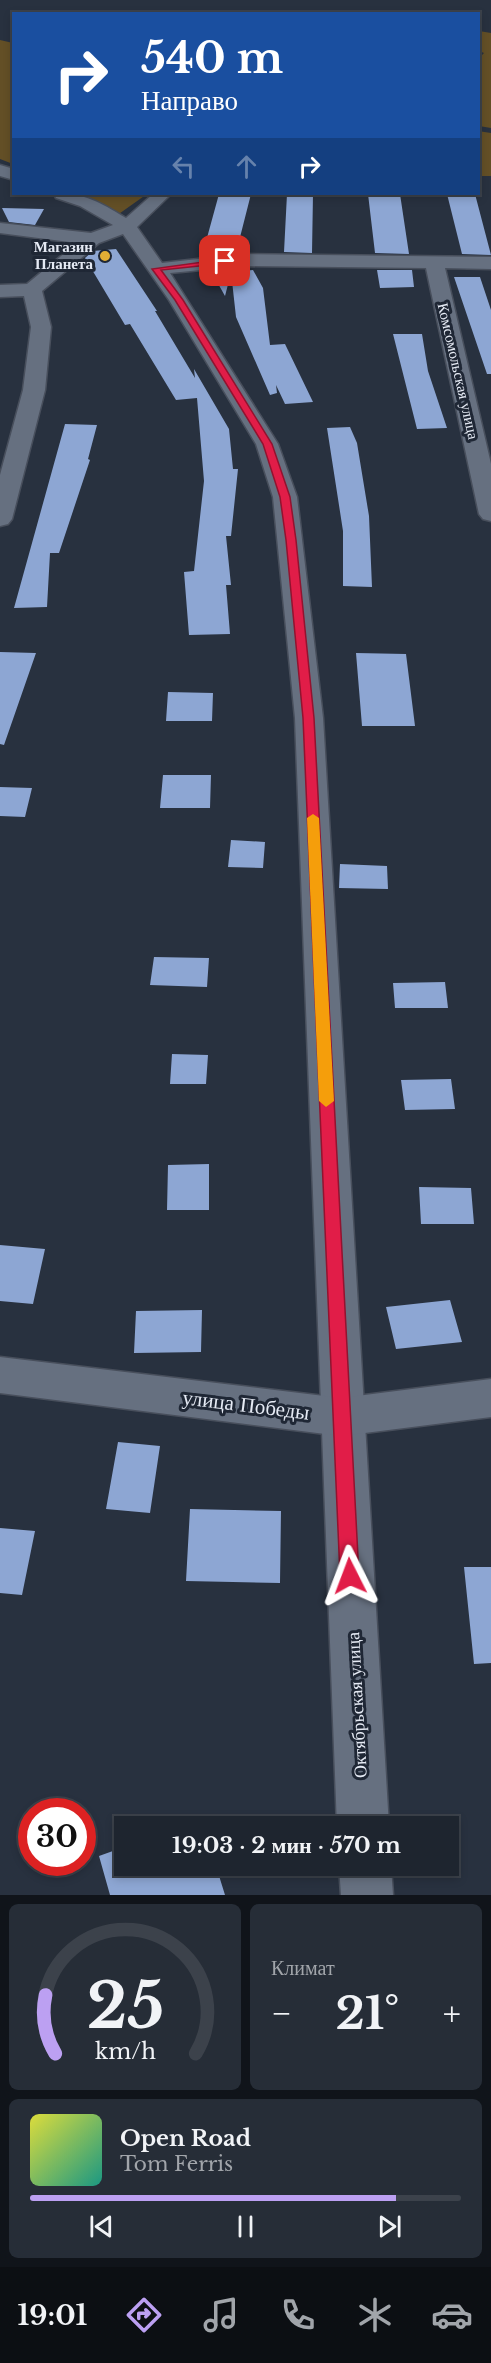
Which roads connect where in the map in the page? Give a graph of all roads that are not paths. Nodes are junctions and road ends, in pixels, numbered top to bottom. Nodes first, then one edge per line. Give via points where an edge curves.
1 (65, 195) edge
2 (162, 195) edge
3 (127, 226) junction
4 (0, 228) edge
5 (93, 239) junction
6 (434, 262) junction
7 (491, 263) edge
8 (156, 269) junction
9 (32, 290) junction
10 (0, 291) edge
11 (491, 514) edge
12 (0, 519) edge
13 (0, 1376) edge
14 (491, 1398) edge
15 (341, 1417) junction
16 (362, 1816) edge
17 (366, 1876) edge
18 (367, 1895) edge

1 - 3 street via 86,202
2 - 3 street
3 - 5 street
3 - 8 street, Октябрьская улица
4 - 5 street
5 - 9 street
6 - 7 street
6 - 8 street via 243,260
6 - 11 street, Комсомольская улица
8 - 15 street, Октябрьская улица via 267,444 285,497 309,718
9 - 10 street
9 - 12 street via 41,327 34,390
13 - 15 street, улица Победы
14 - 15 street, улица Победы
15 - 16 street, Октябрьская улица
17 - 18 street

